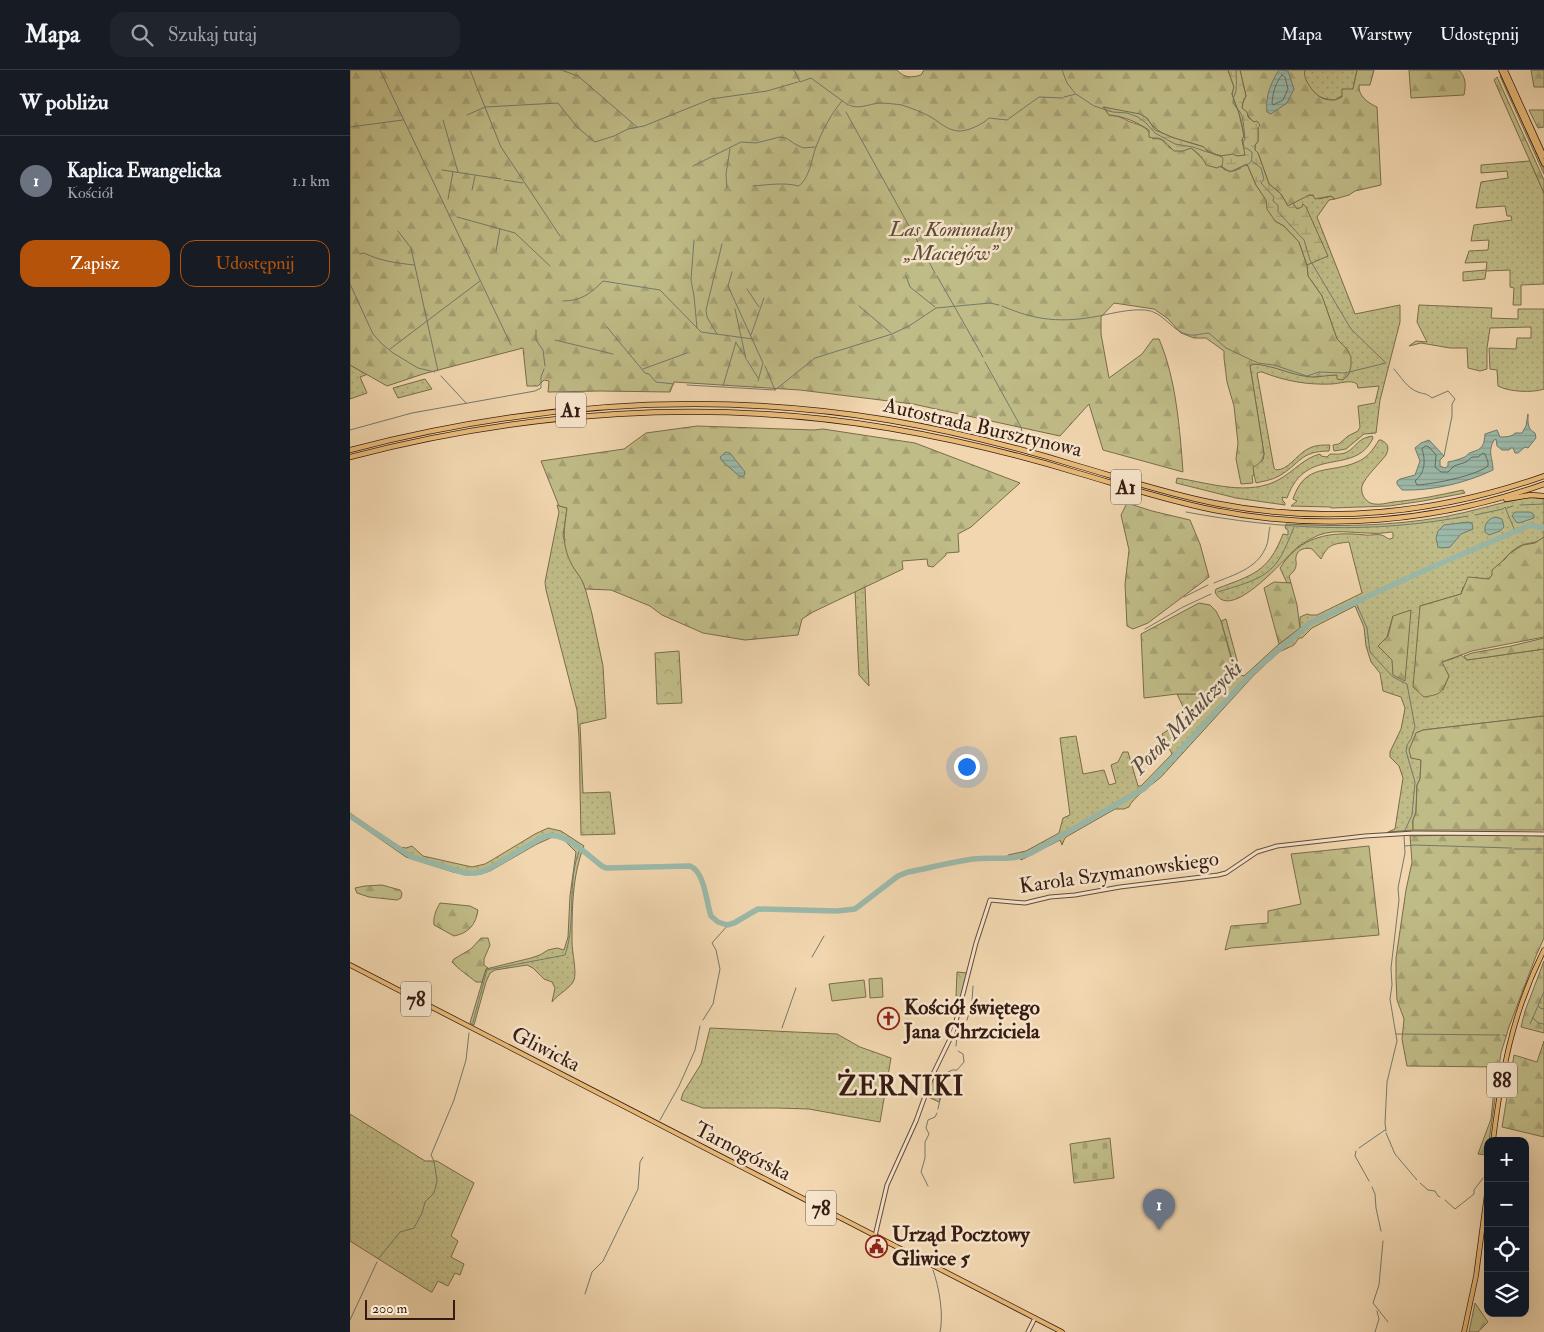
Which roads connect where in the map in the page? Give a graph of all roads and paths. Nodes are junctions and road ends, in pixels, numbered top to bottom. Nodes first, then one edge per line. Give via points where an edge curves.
1 (1503, 70) edge
2 (1544, 156) edge
3 (1544, 164) edge
4 (350, 450) edge
5 (350, 457) edge
6 (1544, 476) edge
7 (1544, 484) edge
8 (1544, 496) edge
9 (1492, 500) junction
10 (1544, 834) edge
11 (1544, 950) edge
12 (350, 965) edge
13 (596, 1092) joint
14 (1494, 1137) edge
15 (1484, 1214) edge
16 (875, 1236) junction
17 (1035, 1318) junction
18 (1028, 1332) edge
19 (1062, 1332) edge
20 (1464, 1332) edge

1 - 2 main road
1 - 3 main road
4 - 6 highway, Autostrada Bursztynowa / A1 via 498,418 577,409 729,405 796,409 953,432 1197,499 1292,513 1362,514 1424,507 1479,496
5 - 9 highway, Autostrada Bursztynowa / A1 via 490,427 559,418 653,412 735,413 819,418 962,442 1180,502 1262,518 1378,520 1432,514
7 - 9 highway, Autostrada Bursztynowa / A1
8 - 9 highway
10 - 16 street, Karola Szymanowskiego via 1414,833 1278,846 1257,852 1218,875 1025,903 990,900 953,1034 932,1074 916,1121 887,1185
11 - 14 main road, 88 via 1525,993 1509,1045
12 - 13 main road, Gliwicka / 78
13 - 16 main road, Tarnogórska / 78
15 - 20 main road
16 - 17 main road, Tarnogórska / 78
17 - 18 street
17 - 19 main road, Tarnogórska / 78

